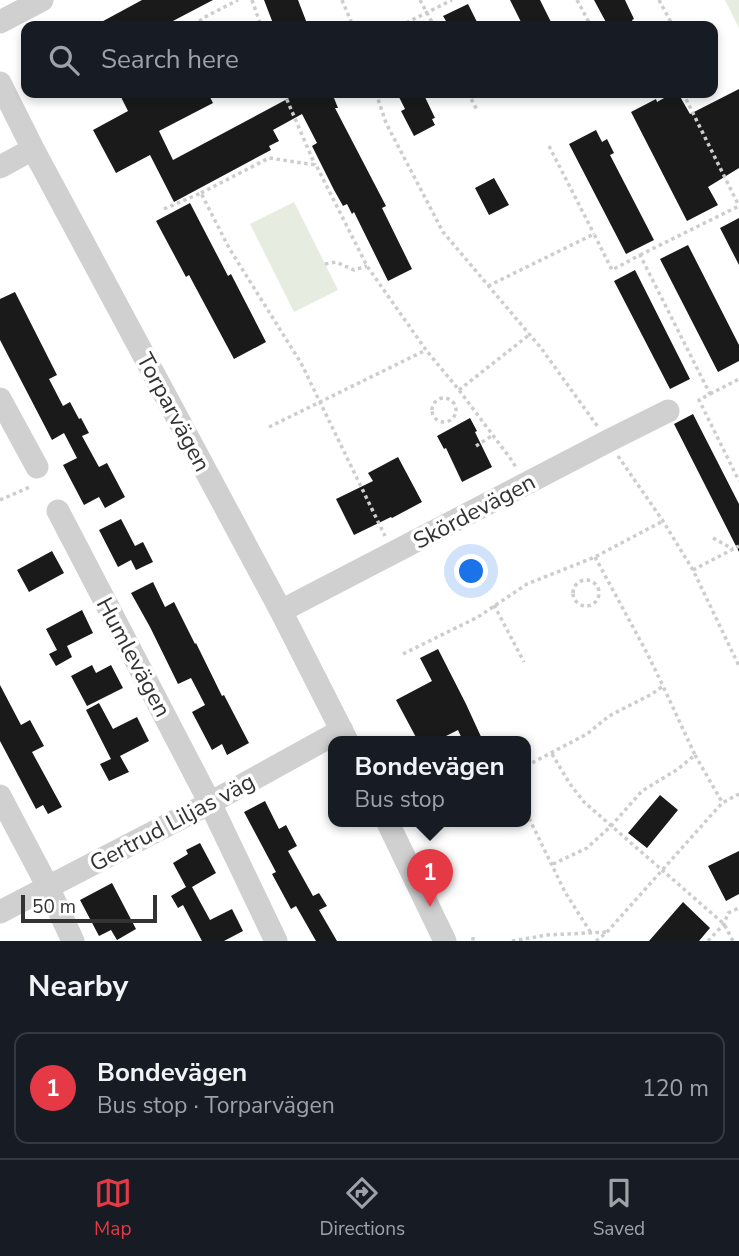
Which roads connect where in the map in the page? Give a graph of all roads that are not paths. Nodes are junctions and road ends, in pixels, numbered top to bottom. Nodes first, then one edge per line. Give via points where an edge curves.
1 (42, 0) edge
2 (0, 22) edge
3 (0, 83) edge
4 (33, 149) junction
5 (0, 167) edge
6 (0, 399) edge
7 (668, 411) dead end
8 (34, 476) road end
9 (58, 511) dead end
10 (281, 611) junction
11 (345, 736) edge
12 (328, 744) edge
13 (0, 796) edge
14 (210, 803) junction
15 (390, 827) edge
16 (48, 887) junction
17 (0, 912) edge
18 (73, 941) edge
19 (276, 941) edge
20 (445, 941) edge

1 - 2 street
3 - 4 street, Torparvägen
4 - 5 street
4 - 10 street, Torparvägen
6 - 8 street
7 - 10 street, Skördevägen
9 - 14 street, Humlevägen
10 - 11 street, Torparvägen
12 - 14 street, Gertrud Liljas väg
13 - 16 street
14 - 16 street, Gertrud Liljas väg
14 - 19 street, Humlevägen
15 - 20 street
16 - 17 street, Gertrud Liljas väg
16 - 18 street

